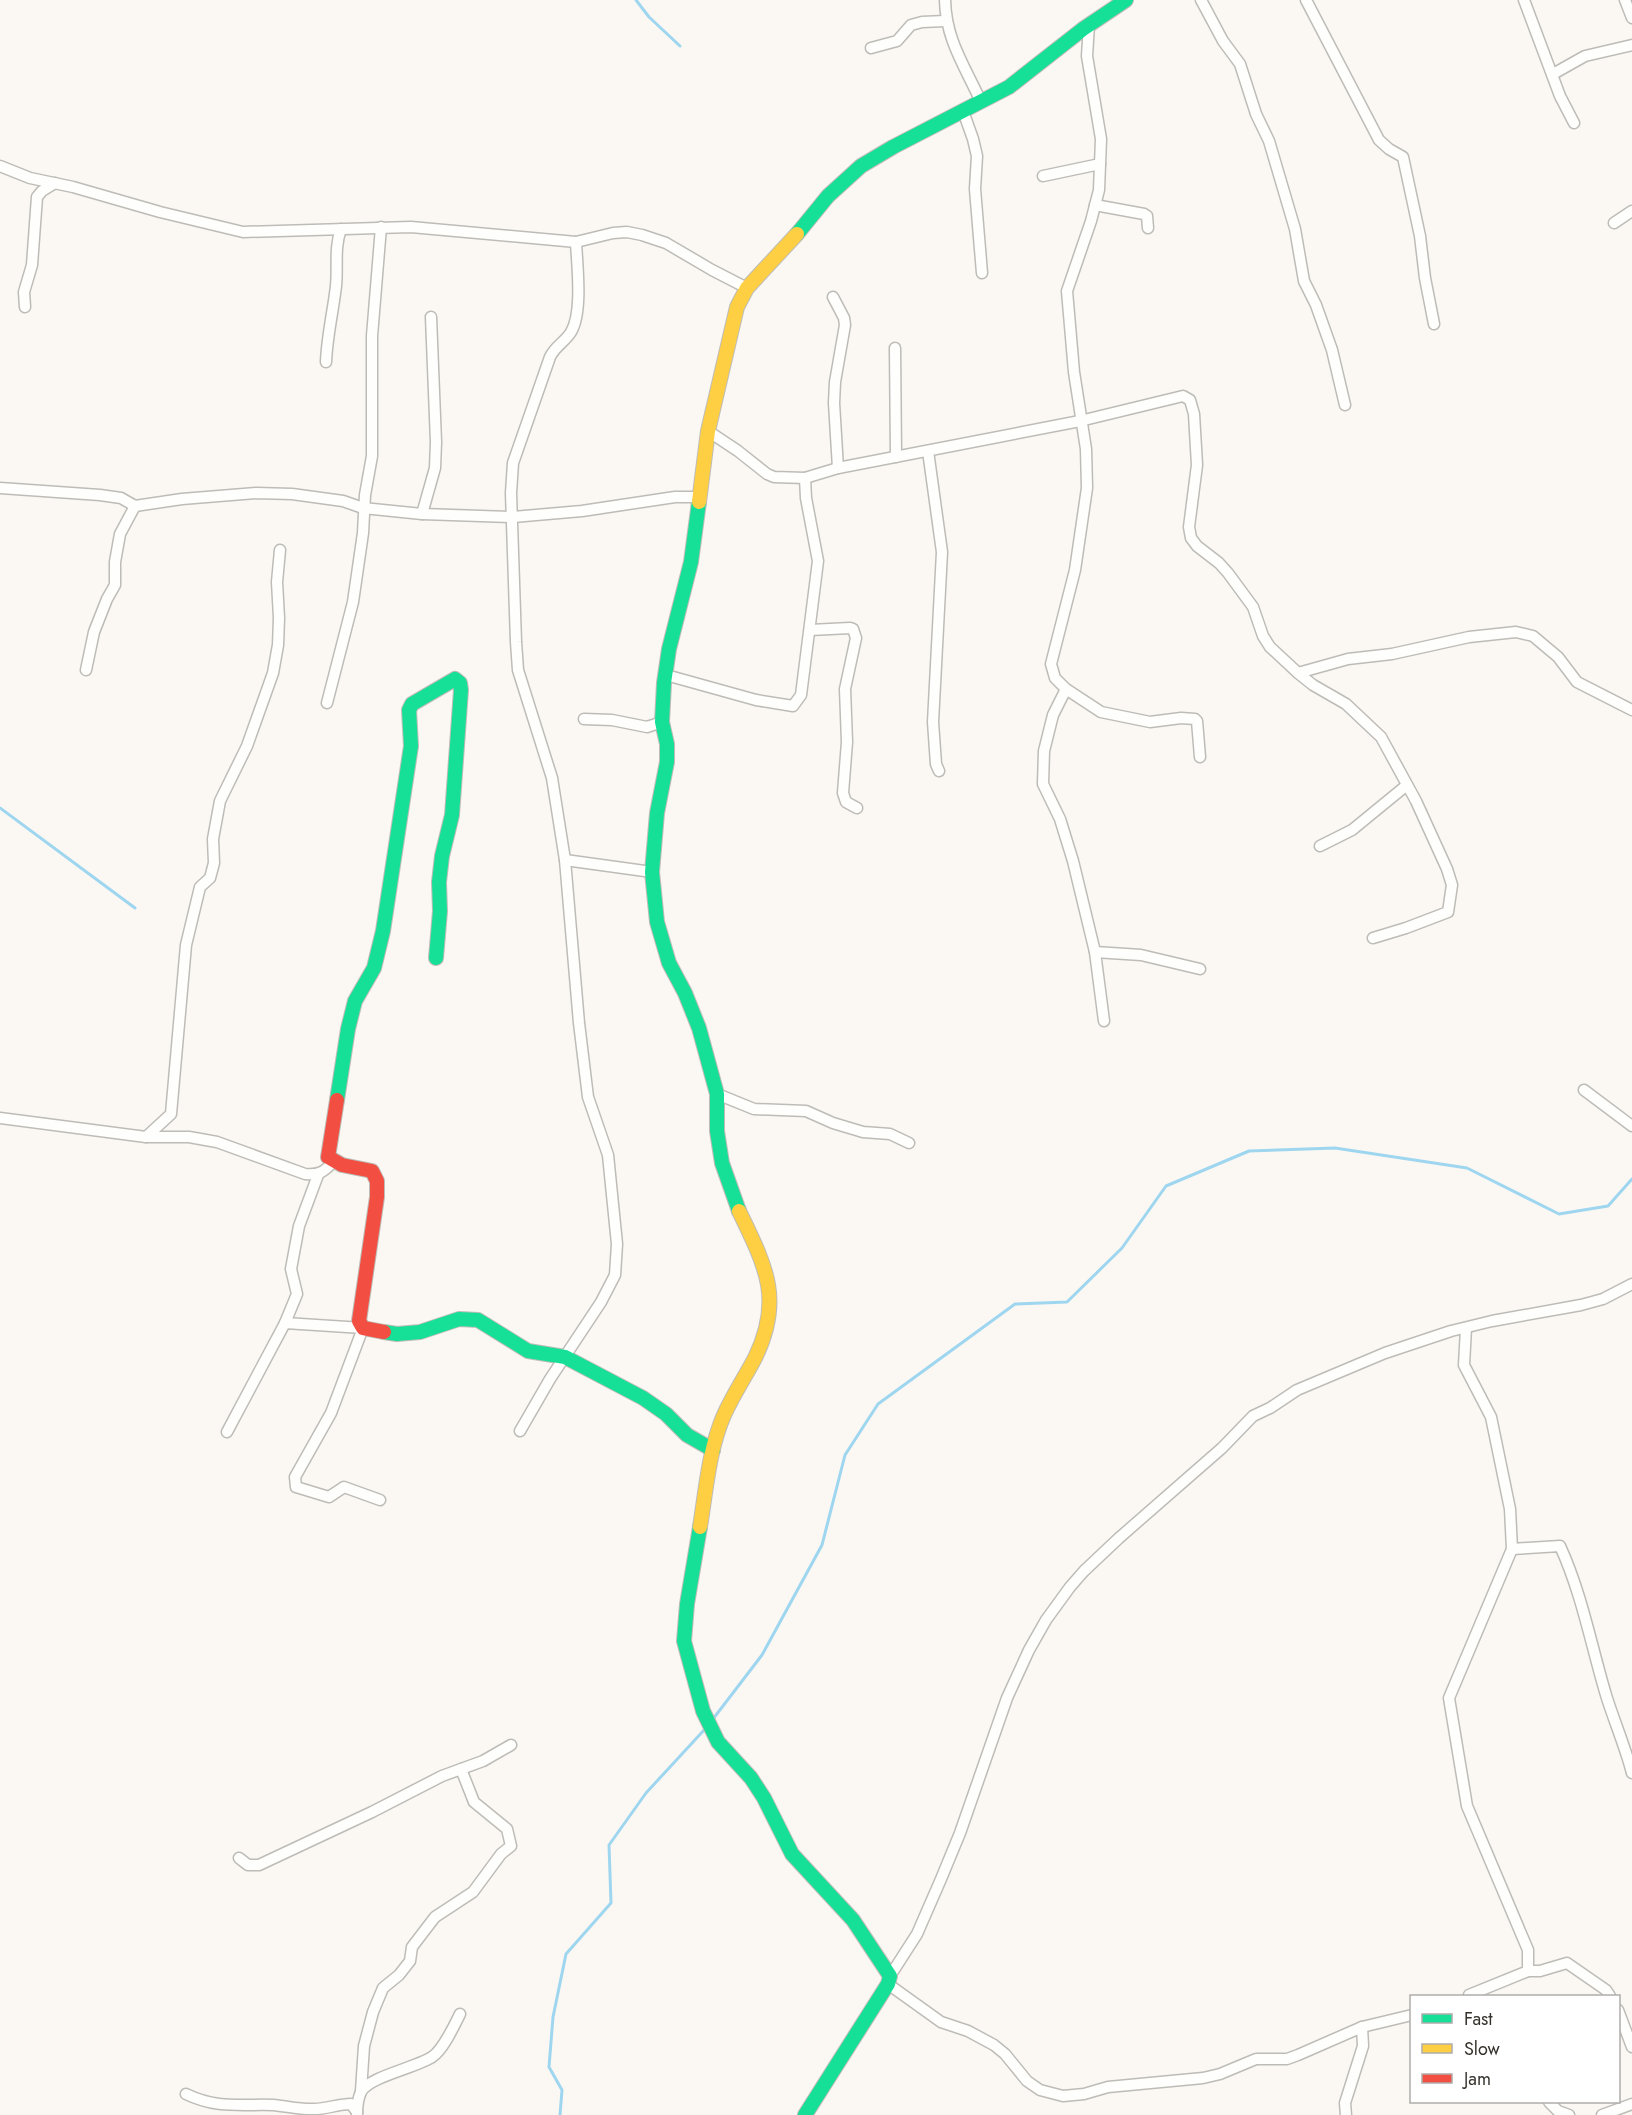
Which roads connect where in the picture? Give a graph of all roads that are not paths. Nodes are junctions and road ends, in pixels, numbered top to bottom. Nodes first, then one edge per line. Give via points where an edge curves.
1 (945, 0) edge
2 (1126, 0) edge
3 (1201, 0) edge
4 (1306, 0) edge
5 (1524, 0) edge
6 (1625, 0) edge
7 (1105, 7) edge
8 (1632, 18) edge
9 (945, 21) junction
10 (1089, 25) junction
11 (1632, 45) edge
12 (871, 48) dead end
13 (1552, 74) junction
14 (981, 102) junction
15 (963, 111) junction
16 (1574, 123) dead end
17 (1100, 164) junction
18 (0, 166) edge
19 (1043, 176) dead end
20 (55, 183) junction
21 (1095, 205) junction
22 (1632, 211) edge
23 (1614, 223) dead end
24 (381, 227) junction
25 (1148, 228) dead end
26 (341, 229) junction
27 (576, 242) junction
28 (982, 273) dead end
29 (747, 288) junction
30 (833, 297) dead end
31 (25, 307) dead end
32 (431, 317) dead end
33 (1434, 324) dead end
34 (895, 348) dead end
35 (326, 362) dead end
36 (1345, 405) dead end
37 (1080, 421) junction
38 (708, 431) junction
39 (928, 451) junction
40 (896, 457) junction
41 (838, 468) junction
42 (806, 478) junction
43 (0, 488) edge
44 (698, 497) junction
45 (135, 506) junction
46 (363, 508) junction
47 (422, 514) junction
48 (513, 517) junction
49 (280, 550) dead end
50 (810, 630) junction
51 (86, 669) dead end
52 (1298, 673) junction
53 (666, 675) junction
54 (1066, 689) junction
55 (327, 703) dead end
56 (1632, 710) edge
57 (584, 719) dead end
58 (662, 722) junction
59 (1200, 757) dead end
60 (939, 771) dead end
61 (1407, 785) junction
62 (857, 808) dead end
63 (1320, 846) dead end
64 (565, 860) junction
65 (652, 872) junction
66 (1373, 938) dead end
67 (1095, 952) junction
68 (436, 958) dead end
69 (1200, 969) dead end
70 (1104, 1021) dead end
71 (1584, 1090) dead end
72 (717, 1094) junction
73 (0, 1118) edge
74 (1632, 1126) edge
75 (146, 1137) junction
76 (909, 1143) dead end
77 (332, 1163) junction
78 (318, 1175) junction
79 (1632, 1284) edge
80 (285, 1323) junction
81 (363, 1328) junction
82 (1466, 1328) junction
83 (565, 1357) junction
84 (520, 1431) dead end
85 (227, 1432) dead end
86 (713, 1449) junction
87 (380, 1500) dead end
88 (1512, 1549) junction
89 (512, 1745) dead end
90 (461, 1769) junction
91 (1632, 1773) edge
92 (239, 1857) dead end
93 (1528, 1971) junction
94 (889, 1980) junction
95 (1471, 1995) edge
96 (1609, 1995) edge
97 (460, 2014) dead end
98 (1410, 2015) edge
99 (1620, 2015) edge
100 (1362, 2027) junction
101 (1632, 2047) edge
102 (361, 2091) junction
103 (186, 2094) dead end
104 (1550, 2103) edge
105 (1632, 2104) edge
106 (357, 2113) edge
107 (805, 2115) edge
108 (1346, 2115) edge
109 (1569, 2115) edge
110 (1602, 2115) edge

1 - 9 street
2 - 7 street
3 - 36 street via 1240,64 1269,141 1295,229 1304,281 1332,350
4 - 33 street via 1378,140 1403,157
5 - 13 street
6 - 8 street
7 - 10 street
9 - 12 street via 911,25 897,41
9 - 14 street
10 - 14 street via 1009,87
10 - 17 street via 1088,56 1100,126
11 - 13 street via 1585,56
13 - 16 street
14 - 15 street
15 - 28 street via 977,156 975,189
15 - 29 street via 892,147 847,177
17 - 19 street
17 - 21 street
18 - 20 street
20 - 26 street via 243,232
20 - 31 street via 37,197
21 - 25 street via 1144,214
21 - 37 street via 1067,291
22 - 23 street
24 - 26 street
24 - 27 street
24 - 46 street via 372,336 373,443
26 - 35 street
27 - 29 street via 613,233 642,235 666,243
27 - 48 street via 578,290 574,324 550,357 513,463
29 - 38 street via 736,307
30 - 41 street via 845,325 834,392
32 - 47 street via 435,468
34 - 40 street
37 - 39 street
37 - 52 street via 1183,396 1190,400 1197,465 1191,538 1228,573 1253,607 1270,647
37 - 54 street via 1088,488 1075,570 1051,664 1055,678
38 - 42 street via 767,474
38 - 44 street
39 - 40 street
39 - 60 street via 942,552 933,722
40 - 41 street
41 - 42 street
42 - 50 street via 818,561
43 - 45 street via 100,495 121,498
44 - 48 street
44 - 53 street via 691,562
45 - 46 street via 256,493 343,501
45 - 51 street via 120,534 115,585 94,632
46 - 47 street
46 - 55 street via 353,603
47 - 48 street
48 - 64 street via 518,670 552,778
49 - 75 street via 273,673 247,746 220,801 213,839 214,863 210,878 201,887 186,945 171,1114
50 - 53 street via 801,695 793,706
50 - 62 street via 850,628 855,632 845,689 847,742 843,793 846,802
52 - 56 street via 1348,659 1516,632 1533,636 1558,657 1577,682
52 - 61 street via 1346,704 1381,737
53 - 58 street
54 - 59 street via 1101,712 1150,722 1194,719
54 - 67 street via 1046,742 1043,784 1060,819
57 - 58 street via 647,727
58 - 65 street via 667,762 657,813
61 - 63 street via 1352,830
61 - 66 street via 1447,869 1452,885 1448,912
64 - 65 street
64 - 83 street via 588,1097 608,1155 617,1244 615,1275
65 - 72 street via 662,942 699,1028
67 - 69 street via 1141,955
67 - 70 street
68 - 77 street via 439,882 457,765 461,690 455,679 412,704 409,710 411,746 383,931 374,968 355,1001 348,1029 328,1157
71 - 74 street
72 - 76 street via 754,1109 806,1111 843,1126 890,1134
72 - 86 street via 722,1163 738,1208 764,1260 770,1291 764,1338 724,1415
73 - 75 street
75 - 78 street via 178,1136 218,1142 305,1174
77 - 78 street
77 - 81 street via 372,1171 377,1181 358,1321
78 - 80 street via 298,1226 291,1269 297,1293
79 - 82 street via 1581,1305
80 - 81 street
80 - 85 street
81 - 83 street via 397,1334 420,1332 459,1319 478,1320 528,1351
81 - 87 street via 332,1413 295,1477 296,1487 329,1497 344,1487
82 - 88 street via 1464,1365 1491,1417 1509,1509
82 - 94 street via 1385,1353 1297,1390 1253,1416 1084,1571 1046,1620 1017,1675 949,1860 917,1934
83 - 84 street
83 - 86 street via 643,1398 687,1435
86 - 94 street via 684,1634 703,1711 718,1742 764,1798 792,1854 853,1920
88 - 91 street via 1560,1546 1571,1569
88 - 93 street via 1449,1698 1467,1806 1528,1950
89 - 90 street
90 - 92 street via 259,1865 248,1865
90 - 102 street via 474,1802 507,1829 511,1846 472,1892 435,1917 412,1947 410,1961 383,1988 364,2046
93 - 95 street
93 - 96 street via 1567,1963
94 - 100 street via 941,2022 994,2045 1040,2090 1063,2096 1108,2087 1203,2078 1256,2060 1287,2059
94 - 107 street
97 - 102 street via 434,2056 373,2080
98 - 100 street
99 - 101 street
100 - 108 street via 1362,2046 1345,2103
102 - 106 street
103 - 106 street via 221,2105 314,2109 351,2104
104 - 109 street
105 - 110 street

